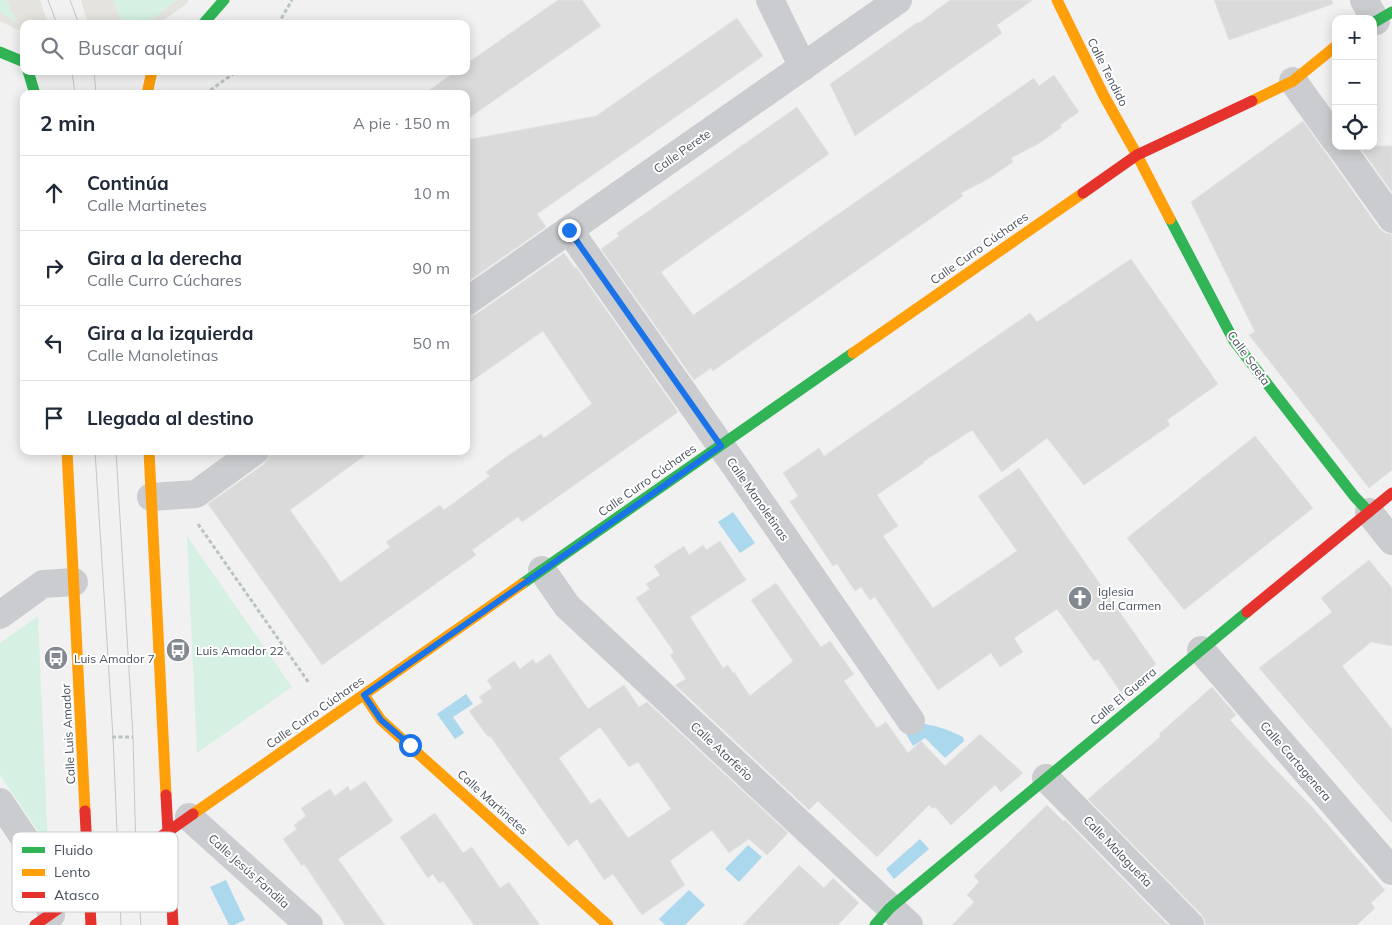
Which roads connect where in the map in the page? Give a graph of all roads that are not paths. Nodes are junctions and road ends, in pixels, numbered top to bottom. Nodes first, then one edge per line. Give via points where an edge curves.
1 (224, 0) edge
2 (770, 0) edge
3 (898, 0) edge
4 (1057, 0) edge
5 (206, 20) edge
6 (1332, 49) edge
7 (2, 54) edge
8 (20, 61) edge
9 (803, 67) junction
10 (29, 75) edge
11 (151, 75) edge
12 (1293, 81) junction
13 (34, 90) edge
14 (148, 90) edge
15 (1332, 135) edge
16 (1343, 150) edge
17 (1137, 155) junction
18 (1392, 219) edge
19 (569, 230) junction
20 (470, 299) edge
21 (721, 446) junction
22 (67, 455) edge
23 (150, 455) edge
24 (250, 455) edge
25 (1392, 493) edge
26 (164, 496) junction
27 (1369, 512) junction
28 (1392, 541) edge
29 (542, 570) junction
30 (74, 582) junction
31 (0, 615) edge
32 (1201, 650) junction
33 (364, 695) junction
34 (911, 721) dead end
35 (1046, 778) junction
36 (0, 802) edge
37 (179, 825) junction
38 (20, 832) edge
39 (86, 832) edge
40 (169, 832) edge
41 (178, 842) edge
42 (1392, 871) edge
43 (54, 912) edge
44 (90, 912) edge
45 (174, 912) edge
46 (891, 919) edge
47 (43, 920) edge
48 (91, 925) edge
49 (173, 925) edge
50 (309, 925) edge
51 (608, 925) edge
52 (1190, 925) edge

1 - 5 street
2 - 9 street
3 - 9 street, Calle Perete
4 - 17 street, Calle Tendido
6 - 12 street, Calle Curro Cúchares
7 - 8 street
9 - 19 street, Calle Perete
10 - 13 street
11 - 14 street
12 - 15 street
12 - 17 street, Calle Curro Cúchares
16 - 18 street
17 - 21 street, Calle Curro Cúchares
17 - 27 street, Calle Saeta via 1234,341
19 - 20 street, Calle Perete
19 - 21 street, Calle Manoletinas
21 - 29 street, Calle Curro Cúchares
21 - 34 street, Calle Manoletinas
22 - 30 street, Calle Luis Amador
23 - 26 street
24 - 26 street via 196,494
25 - 27 street, Calle El Guerra
26 - 37 street
27 - 28 street, Calle Saeta
27 - 32 street, Calle El Guerra
29 - 33 street, Calle Curro Cúchares
29 - 46 street, Calle Atarfeño via 566,606
30 - 31 street via 43,584
30 - 39 street, Calle Luis Amador
32 - 35 street, Calle El Guerra
32 - 42 street, Calle Cartagenera
33 - 37 street, Calle Curro Cúchares
33 - 51 street, Calle Martinetes via 381,720
35 - 46 street, Calle El Guerra
35 - 52 street, Calle Malagueña
36 - 38 street
37 - 40 street, Calle Curro Cúchares
37 - 41 street
37 - 50 street, Calle Jesús Fandila
43 - 47 street, Calle Curro Cúchares
44 - 48 street, Calle Luis Amador
45 - 49 street

